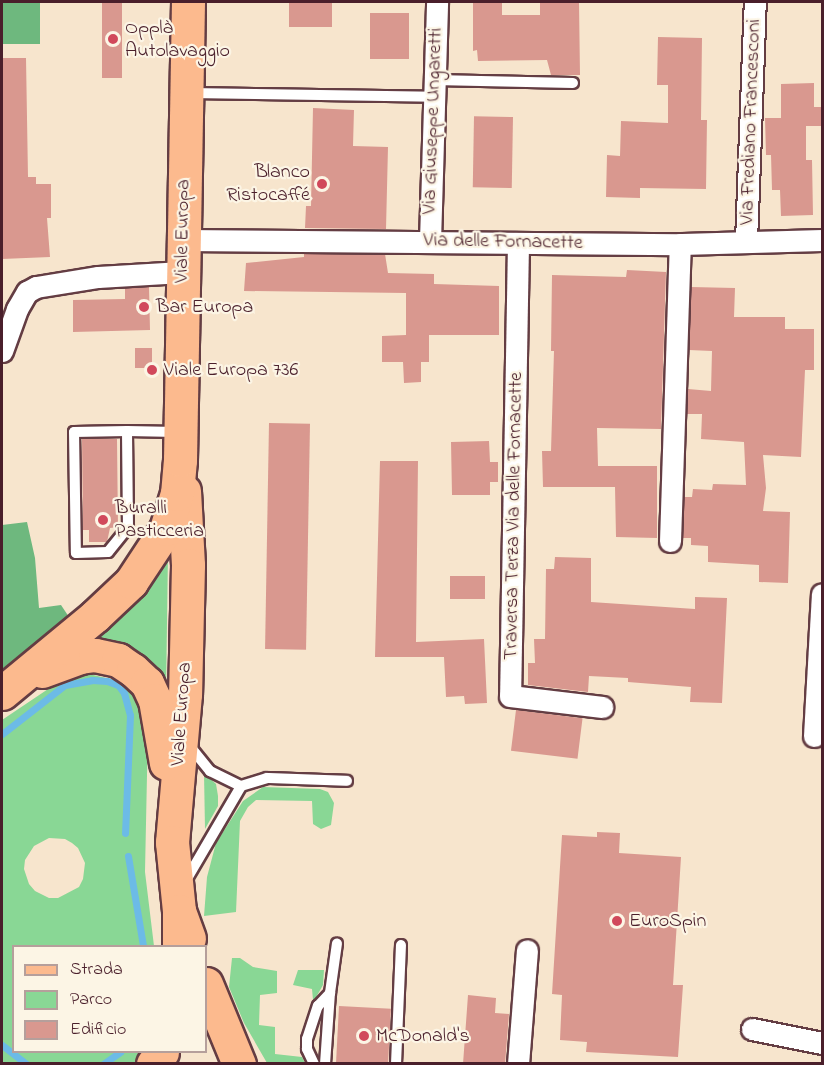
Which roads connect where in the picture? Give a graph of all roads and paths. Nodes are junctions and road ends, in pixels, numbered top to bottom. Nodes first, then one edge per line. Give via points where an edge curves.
1 (188, 2) edge
2 (437, 2) edge
3 (755, 2) edge
4 (573, 83) dead end
5 (434, 89) junction
6 (186, 93) junction
7 (183, 240) junction
8 (822, 240) edge
9 (430, 241) junction
10 (746, 242) junction
11 (518, 243) junction
12 (680, 244) junction
13 (182, 272) junction
14 (2, 351) edge
15 (127, 431) junction
16 (181, 446) junction
17 (670, 541) dead end
18 (822, 594) edge
19 (12, 686) edge
20 (603, 707) dead end
21 (182, 736) junction
22 (814, 736) dead end
23 (347, 781) dead end
24 (241, 786) junction
25 (172, 825) junction
26 (178, 904) junction
27 (337, 943) dead end
28 (178, 945) edge
29 (192, 945) edge
30 (401, 945) dead end
31 (527, 950) dead end
32 (207, 986) edge
33 (330, 993) junction
34 (752, 1029) dead end
35 (822, 1042) edge
36 (239, 1064) edge
37 (314, 1064) edge
38 (325, 1064) edge
39 (396, 1064) edge
40 (518, 1064) edge

1 - 6 main road, Viale Europa
2 - 5 street, Via Giuseppe Ungaretti
3 - 10 street, Via Frediano Francesconi
4 - 5 lane
5 - 6 lane
5 - 9 street, Via Giuseppe Ungaretti
6 - 7 main road, Viale Europa
7 - 9 street, Via delle Fornacette
7 - 13 main road, Viale Europa
8 - 10 street, Via delle Fornacette
9 - 11 street, Via delle Fornacette
10 - 12 street, Via delle Fornacette
11 - 12 street, Via delle Fornacette
11 - 20 street, Traversa Terza Via delle Fornacette via 510,696
12 - 17 street
13 - 14 street via 98,277 36,287 27,292 17,309
13 - 16 main road, Viale Europa
15 - 15 lane via 128,527 108,552 76,553 74,432
15 - 16 lane
16 - 19 main road, Viale Europa via 177,494 166,529 143,566 95,616
16 - 21 main road, Viale Europa via 188,530
18 - 22 street
19 - 25 main road, Viale Europa via 60,663 95,655 118,660 141,676 152,691 161,725
21 - 24 lane via 210,771
21 - 25 main road, Viale Europa
23 - 24 lane via 267,778
24 - 26 lane
25 - 26 main road, Viale Europa
26 - 28 main road
26 - 29 main road, Viale Europa
27 - 33 lane
30 - 39 lane
31 - 40 street
32 - 36 main road
33 - 37 lane via 318,1006 307,1040
33 - 38 lane
34 - 35 street

